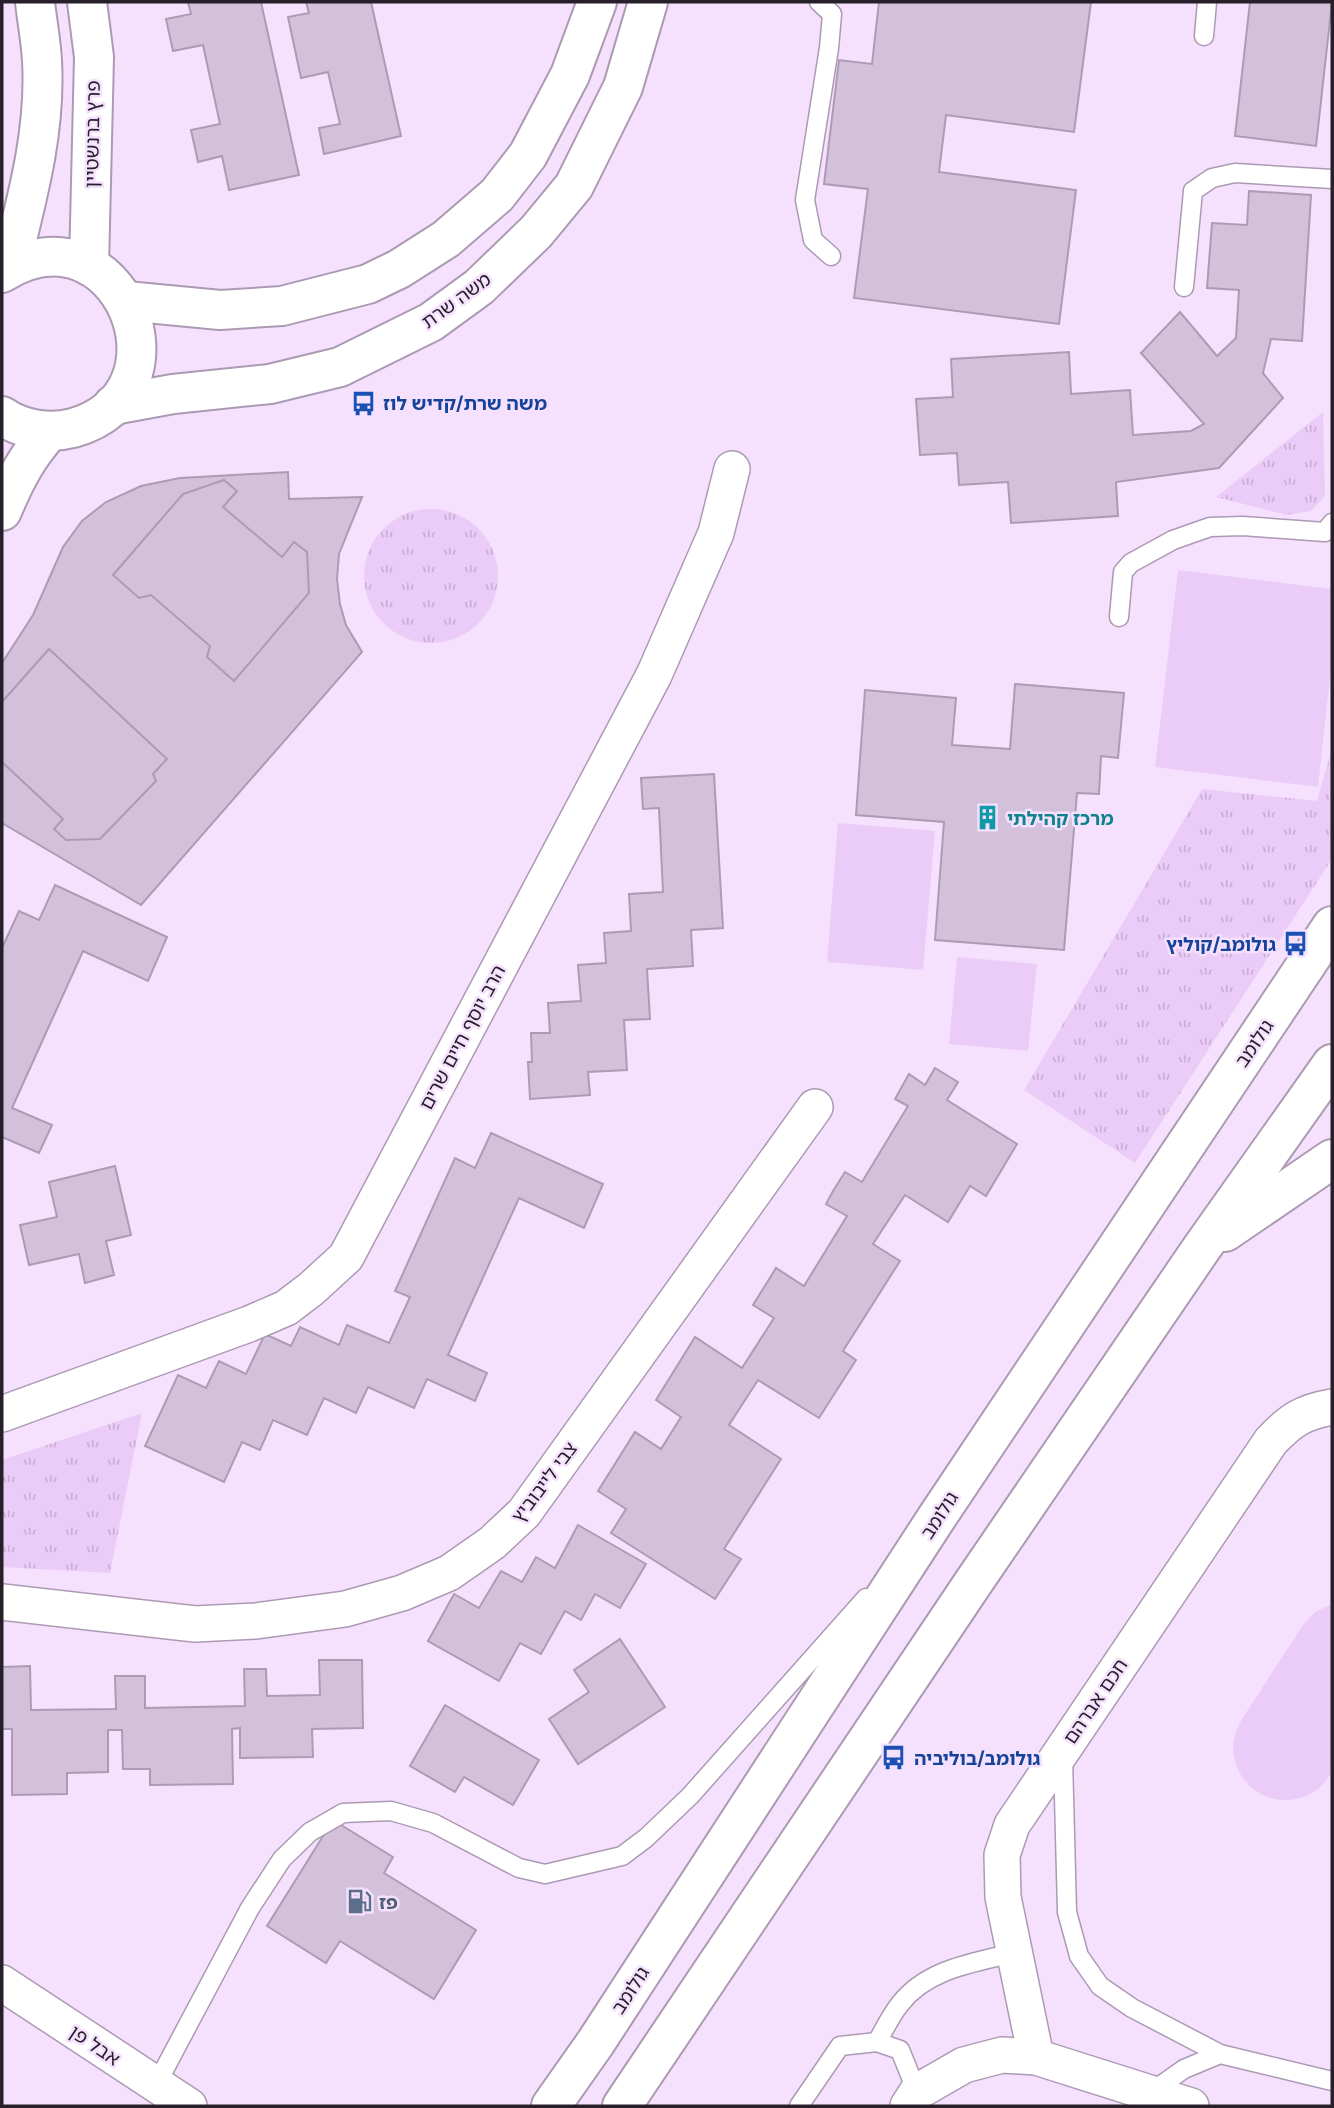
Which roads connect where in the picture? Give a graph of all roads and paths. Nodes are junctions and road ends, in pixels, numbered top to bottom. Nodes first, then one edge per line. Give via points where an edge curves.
1 (35, 2) edge
2 (87, 2) edge
3 (597, 2) edge
4 (648, 2) edge
5 (818, 2) edge
6 (1207, 2) edge
7 (1204, 36) dead end
8 (1332, 179) edge
9 (831, 257) dead end
10 (89, 266) junction
11 (6, 270) edge
12 (1184, 287) dead end
13 (125, 301) junction
14 (113, 405) junction
15 (2, 416) edge
16 (50, 431) junction
17 (733, 470) dead end
18 (2, 511) edge
19 (1332, 523) edge
20 (1119, 617) dead end
21 (1332, 926) edge
22 (1332, 1064) edge
23 (815, 1107) dead end
24 (1332, 1160) edge
25 (1200, 1249) junction
26 (1332, 1407) edge
27 (2, 1413) edge
28 (937, 1517) junction
29 (2, 1602) edge
30 (1063, 1749) junction
31 (1013, 1953) junction
32 (2, 1983) edge
33 (596, 2042) junction
34 (877, 2042) junction
35 (1220, 2054) junction
36 (1036, 2057) junction
37 (1332, 2081) edge
38 (156, 2085) junction
39 (1148, 2094) junction
40 (912, 2099) edge
41 (623, 2105) edge
42 (188, 2106) edge
43 (530, 2106) edge
44 (551, 2106) edge
45 (799, 2106) edge
46 (1192, 2106) edge

1 - 11 main road via 42,60 41,120 34,169
2 - 10 main road, פרץ ברנשטיין via 94,57
3 - 13 main road via 570,75 528,155 497,195 446,239 369,284 282,306 220,310
4 - 14 main road, משה שרת via 623,87 574,186 537,232 479,287 431,322 340,367 270,384
5 - 9 lane via 832,14 805,200 813,240
6 - 7 lane
8 - 12 lane via 1235,173 1212,178 1193,191
10 - 11 main road via 47,257
10 - 13 main road
13 - 14 main road via 137,349 128,383
14 - 16 main road via 85,424
15 - 16 main road via 17,425
16 - 18 main road via 31,452
17 - 27 street, הרב יוסף חיים שרים via 716,533 654,675 346,1257 286,1308
19 - 20 lane via 1325,532 1210,527 1173,540 1131,563 1124,572
21 - 28 main road, גולומב
22 - 25 main road
23 - 29 street, צבי לייבוביץ via 524,1513 449,1573 402,1593 345,1609 256,1621 195,1624
24 - 25 main road
25 - 41 main road
26 - 30 street, חכם אברהם via 1289,1422 1271,1441
28 - 33 main road, גולומב
28 - 38 lane via 690,1796 622,1856 545,1874 519,1868 433,1823 391,1811 343,1813 310,1832 282,1859 250,1908
30 - 31 street, חכם אברהם via 1012,1825 1002,1855 1003,1897
30 - 35 lane via 1067,1912 1079,1956 1100,1986
31 - 34 lane via 946,1970 921,1984 900,2004
31 - 36 street, חכם אברהם
32 - 38 street, אבל פן
33 - 43 main road
33 - 44 main road, גולומב
34 - 40 lane via 900,2050
34 - 45 lane via 841,2046
35 - 37 lane
35 - 39 lane via 1184,2069
36 - 39 street
36 - 40 street via 1002,2054 964,2065
38 - 42 street, אבל פן
39 - 46 street

